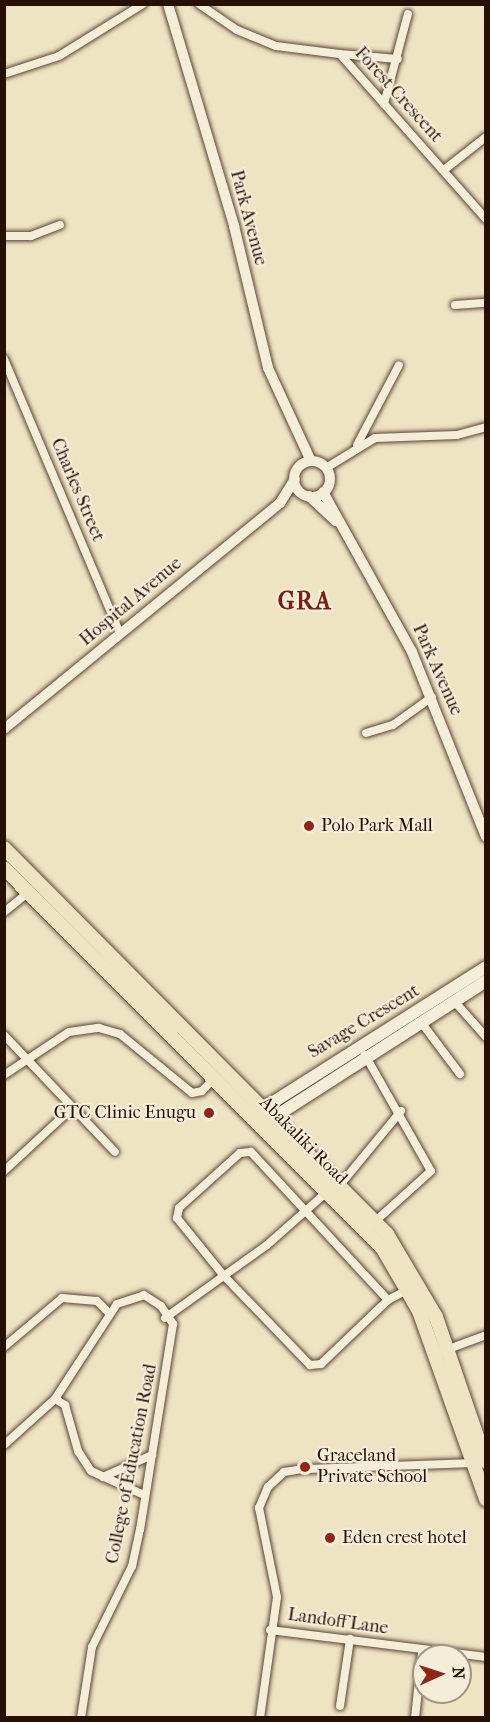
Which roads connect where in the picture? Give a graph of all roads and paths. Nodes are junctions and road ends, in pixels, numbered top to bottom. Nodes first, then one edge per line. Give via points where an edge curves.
1 (143, 4) edge
2 (168, 4) edge
3 (199, 4) edge
4 (408, 14) dead end
5 (340, 54) junction
6 (398, 58) junction
7 (4, 74) edge
8 (384, 104) junction
9 (486, 137) edge
10 (444, 170) junction
11 (486, 219) edge
12 (60, 225) dead end
13 (4, 236) edge
14 (486, 303) edge
15 (455, 304) dead end
16 (4, 359) edge
17 (399, 365) dead end
18 (486, 427) edge
19 (357, 445) junction
20 (306, 463) junction
21 (326, 468) junction
22 (295, 479) junction
23 (323, 492) junction
24 (307, 496) junction
25 (280, 503) junction
26 (340, 525) junction
27 (120, 633) junction
28 (432, 697) junction
29 (4, 729) edge
30 (366, 733) dead end
31 (486, 837) edge
32 (4, 848) edge
33 (4, 868) edge
34 (29, 892) junction
35 (4, 912) edge
36 (66, 919) junction
37 (485, 972) edge
38 (455, 1002) junction
39 (421, 1022) junction
40 (4, 1035) edge
41 (486, 1037) edge
42 (365, 1054) junction
43 (27, 1058) junction
44 (460, 1074) dead end
45 (4, 1075) edge
46 (215, 1077) junction
47 (72, 1108) junction
48 (400, 1111) junction
49 (262, 1117) junction
50 (115, 1152) dead end
51 (4, 1171) edge
52 (334, 1188) junction
53 (304, 1214) junction
54 (371, 1225) junction
55 (224, 1276) junction
56 (409, 1289) junction
57 (388, 1300) junction
58 (108, 1312) junction
59 (165, 1318) junction
60 (486, 1335) edge
61 (4, 1347) edge
62 (442, 1352) junction
63 (55, 1399) junction
64 (4, 1445) edge
65 (152, 1455) junction
66 (482, 1462) edge
67 (103, 1477) junction
68 (482, 1478) edge
69 (144, 1495) junction
70 (486, 1499) edge
71 (270, 1630) junction
72 (350, 1639) junction
73 (412, 1650) edge
74 (340, 1706) dead end
75 (81, 1718) edge
76 (260, 1718) edge

1 - 7 street via 59,56
2 - 20 street, Park Avenue via 234,226 268,368
3 - 5 street, Forest Crescent via 237,30 276,46
4 - 6 street
5 - 6 street
5 - 8 street, Forest Crescent
6 - 8 street
8 - 10 street, Forest Crescent
9 - 10 street
10 - 11 street, Forest Crescent
12 - 13 street via 31,236
14 - 15 street
16 - 27 street, Charles Street
17 - 19 street
18 - 19 street
19 - 21 street
20 - 21 street
20 - 22 street
21 - 23 street via 330,480
22 - 24 street
22 - 25 street
23 - 24 street
23 - 26 street
24 - 25 street
24 - 26 street
25 - 27 street, Hospital Avenue
26 - 28 street, Park Avenue via 385,597
27 - 29 street, Hospital Avenue
28 - 30 street via 393,725
28 - 31 street, Park Avenue
32 - 36 main road, Abakaliki Road
33 - 34 main road, Abakaliki Road
34 - 35 street
34 - 36 main road, Abakaliki Road
36 - 46 main road, Abakaliki Road
36 - 49 main road, Abakaliki Road
37 - 38 main road, Savage Crescent
37 - 49 main road, Savage Crescent
38 - 39 main road, Savage Crescent
38 - 41 street
39 - 42 main road, Savage Crescent
39 - 44 street
40 - 43 street
42 - 48 street
42 - 49 main road, Savage Crescent
43 - 45 street
43 - 46 street via 69,1032 99,1028 133,1043 192,1093 202,1092
43 - 47 street
46 - 49 main road, Abakaliki Road
47 - 50 street
47 - 51 street
48 - 52 street
48 - 54 street via 431,1171
49 - 52 main road, Abakaliki Road
52 - 53 street
52 - 54 main road, Abakaliki Road
53 - 55 street
53 - 55 street via 246,1150 179,1208 177,1218
53 - 57 street
54 - 56 main road, Abakaliki Road
54 - 62 main road, Abakaliki Road via 420,1283
55 - 57 street via 274,1332 316,1366
55 - 59 street
56 - 57 street
56 - 62 main road, Abakaliki Road
58 - 59 street via 122,1301 144,1295 155,1300
58 - 61 street via 98,1301 62,1298
58 - 63 street via 86,1359
59 - 65 street, College of Education Road via 172,1332
60 - 62 street
62 - 66 main road, Abakaliki Road
63 - 64 street
63 - 67 street, College of Education Road via 65,1405 84,1463
65 - 67 street, College of Education Road
65 - 69 street, College of Education Road
66 - 68 main road, Abakaliki Road
66 - 71 street, Landoff Lane via 287,1471 259,1503 276,1582
67 - 69 street
68 - 70 main road, Abakaliki Road
69 - 75 street, College of Education Road via 132,1566 92,1647
71 - 72 street, Landoff Lane
71 - 76 street
72 - 73 street, Landoff Lane
72 - 74 street

